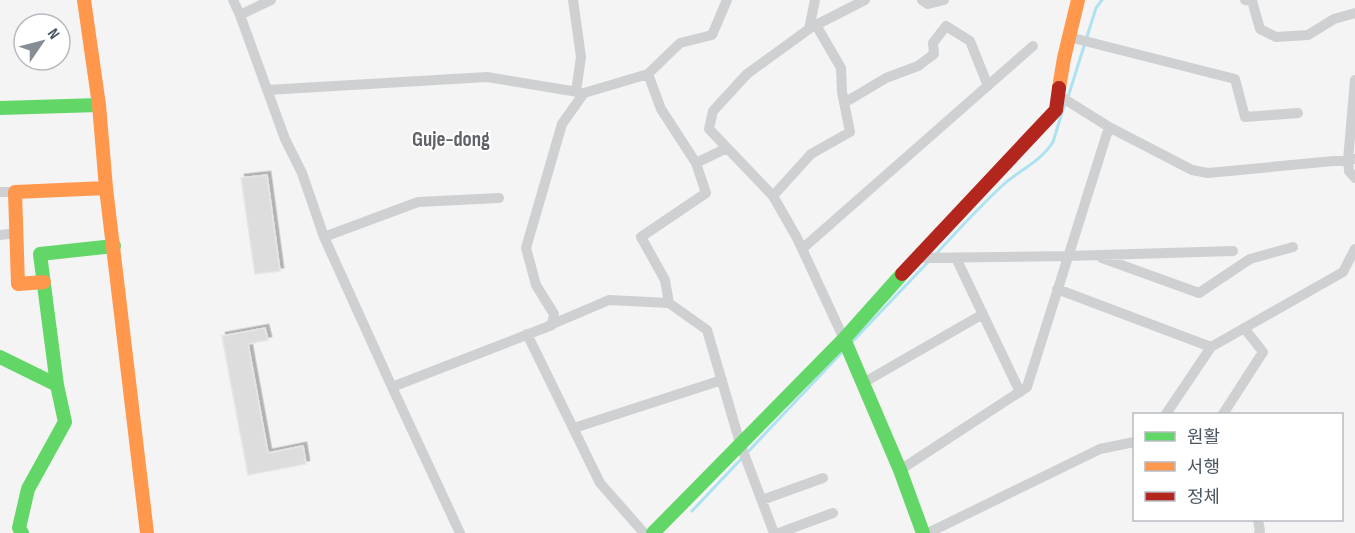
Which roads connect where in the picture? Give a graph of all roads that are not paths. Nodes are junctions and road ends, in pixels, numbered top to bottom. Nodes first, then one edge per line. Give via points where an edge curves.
1 (84, 0) edge
2 (233, 0) edge
3 (271, 0) edge
4 (573, 0) edge
5 (727, 0) edge
6 (815, 0) edge
7 (865, 0) edge
8 (922, 0) edge
9 (944, 0) edge
10 (1078, 0) edge
11 (1245, 0) edge
12 (1355, 13) edge
13 (240, 15) junction
14 (813, 27) junction
15 (1069, 37) junction
16 (1033, 46) dead end
17 (648, 74) junction
18 (1355, 80) edge
19 (988, 86) junction
20 (267, 90) junction
21 (580, 92) junction
22 (1058, 95) junction
23 (844, 103) junction
24 (99, 105) junction
25 (0, 108) edge
26 (1298, 113) dead end
27 (1109, 127) junction
28 (727, 148) junction
29 (1352, 160) edge
30 (696, 163) junction
31 (1355, 178) edge
32 (106, 188) junction
33 (0, 192) edge
34 (15, 192) junction
35 (773, 196) junction
36 (499, 198) dead end
37 (16, 234) junction
38 (0, 235) edge
39 (324, 237) junction
40 (114, 246) junction
41 (1293, 248) dead end
42 (802, 249) junction
43 (1355, 249) edge
44 (1233, 251) dead end
45 (1096, 255) junction
46 (1068, 256) junction
47 (917, 258) junction
48 (956, 258) junction
49 (44, 282) junction
50 (1057, 289) junction
51 (669, 303) junction
52 (983, 314) junction
53 (552, 325) junction
54 (1244, 328) junction
55 (527, 334) junction
56 (846, 344) junction
57 (1211, 347) junction
58 (0, 357) edge
59 (722, 380) junction
60 (863, 383) junction
61 (57, 385) junction
62 (392, 387) junction
63 (1020, 392) junction
64 (1167, 413) edge
65 (1225, 413) edge
66 (574, 428) junction
67 (1133, 442) edge
68 (740, 443) junction
69 (900, 470) junction
70 (823, 478) dead end
71 (762, 500) junction
72 (833, 513) dead end
73 (21, 533) edge
74 (147, 533) edge
75 (460, 533) edge
76 (644, 533) edge
77 (653, 533) edge
78 (776, 533) edge
79 (923, 533) edge
80 (928, 533) edge

1 - 24 street
2 - 13 street
3 - 13 street
4 - 21 street via 581,57
5 - 17 street via 712,35 680,43
6 - 14 street
7 - 14 street
8 - 9 street via 928,4
10 - 15 street
11 - 12 street via 1252,2 1260,29 1276,37 1308,35 1334,19
13 - 20 street
14 - 23 street via 841,68
14 - 28 street via 747,74 713,111 709,129
15 - 22 street
15 - 26 street via 1235,79 1245,117
16 - 19 street
17 - 21 street
17 - 30 street via 661,109
18 - 29 street
19 - 23 street via 970,41 946,27 933,43 934,54 918,66 886,78
19 - 42 street
20 - 21 street via 487,77
20 - 39 street
21 - 53 street via 562,124 526,248 536,285 554,314
22 - 27 street
22 - 47 street via 1056,110
23 - 35 street via 850,132 811,154
24 - 25 street
24 - 32 street
27 - 29 street via 1192,170 1208,173
27 - 46 street
28 - 30 street
28 - 35 street
29 - 31 street via 1348,171
30 - 51 street via 706,193 641,237 665,280
32 - 34 street
32 - 40 street
33 - 34 street
34 - 37 street
35 - 42 street
36 - 39 street via 418,202
37 - 38 street
37 - 49 street via 18,284
39 - 62 street
40 - 49 street via 40,255
40 - 74 street
41 - 45 street via 1250,258 1199,293
42 - 56 street
43 - 54 street via 1343,272
44 - 45 street
45 - 46 street
46 - 48 street
46 - 50 street
47 - 48 street
47 - 56 street
48 - 52 street
49 - 61 street
50 - 57 street
50 - 63 street via 1027,387
51 - 53 street via 609,300
51 - 59 street via 707,330
52 - 60 street
52 - 63 street
53 - 55 street
54 - 57 street
54 - 65 street via 1263,352
55 - 62 street
55 - 66 street
56 - 60 street
56 - 68 street
57 - 64 street
58 - 61 street
59 - 66 street
59 - 68 street
60 - 69 street
61 - 73 street via 65,422 28,489
62 - 75 street
63 - 69 street
66 - 76 street via 600,483
67 - 80 street via 1100,449
68 - 71 street
68 - 77 street
69 - 79 street
70 - 71 street
71 - 78 street
72 - 78 street

